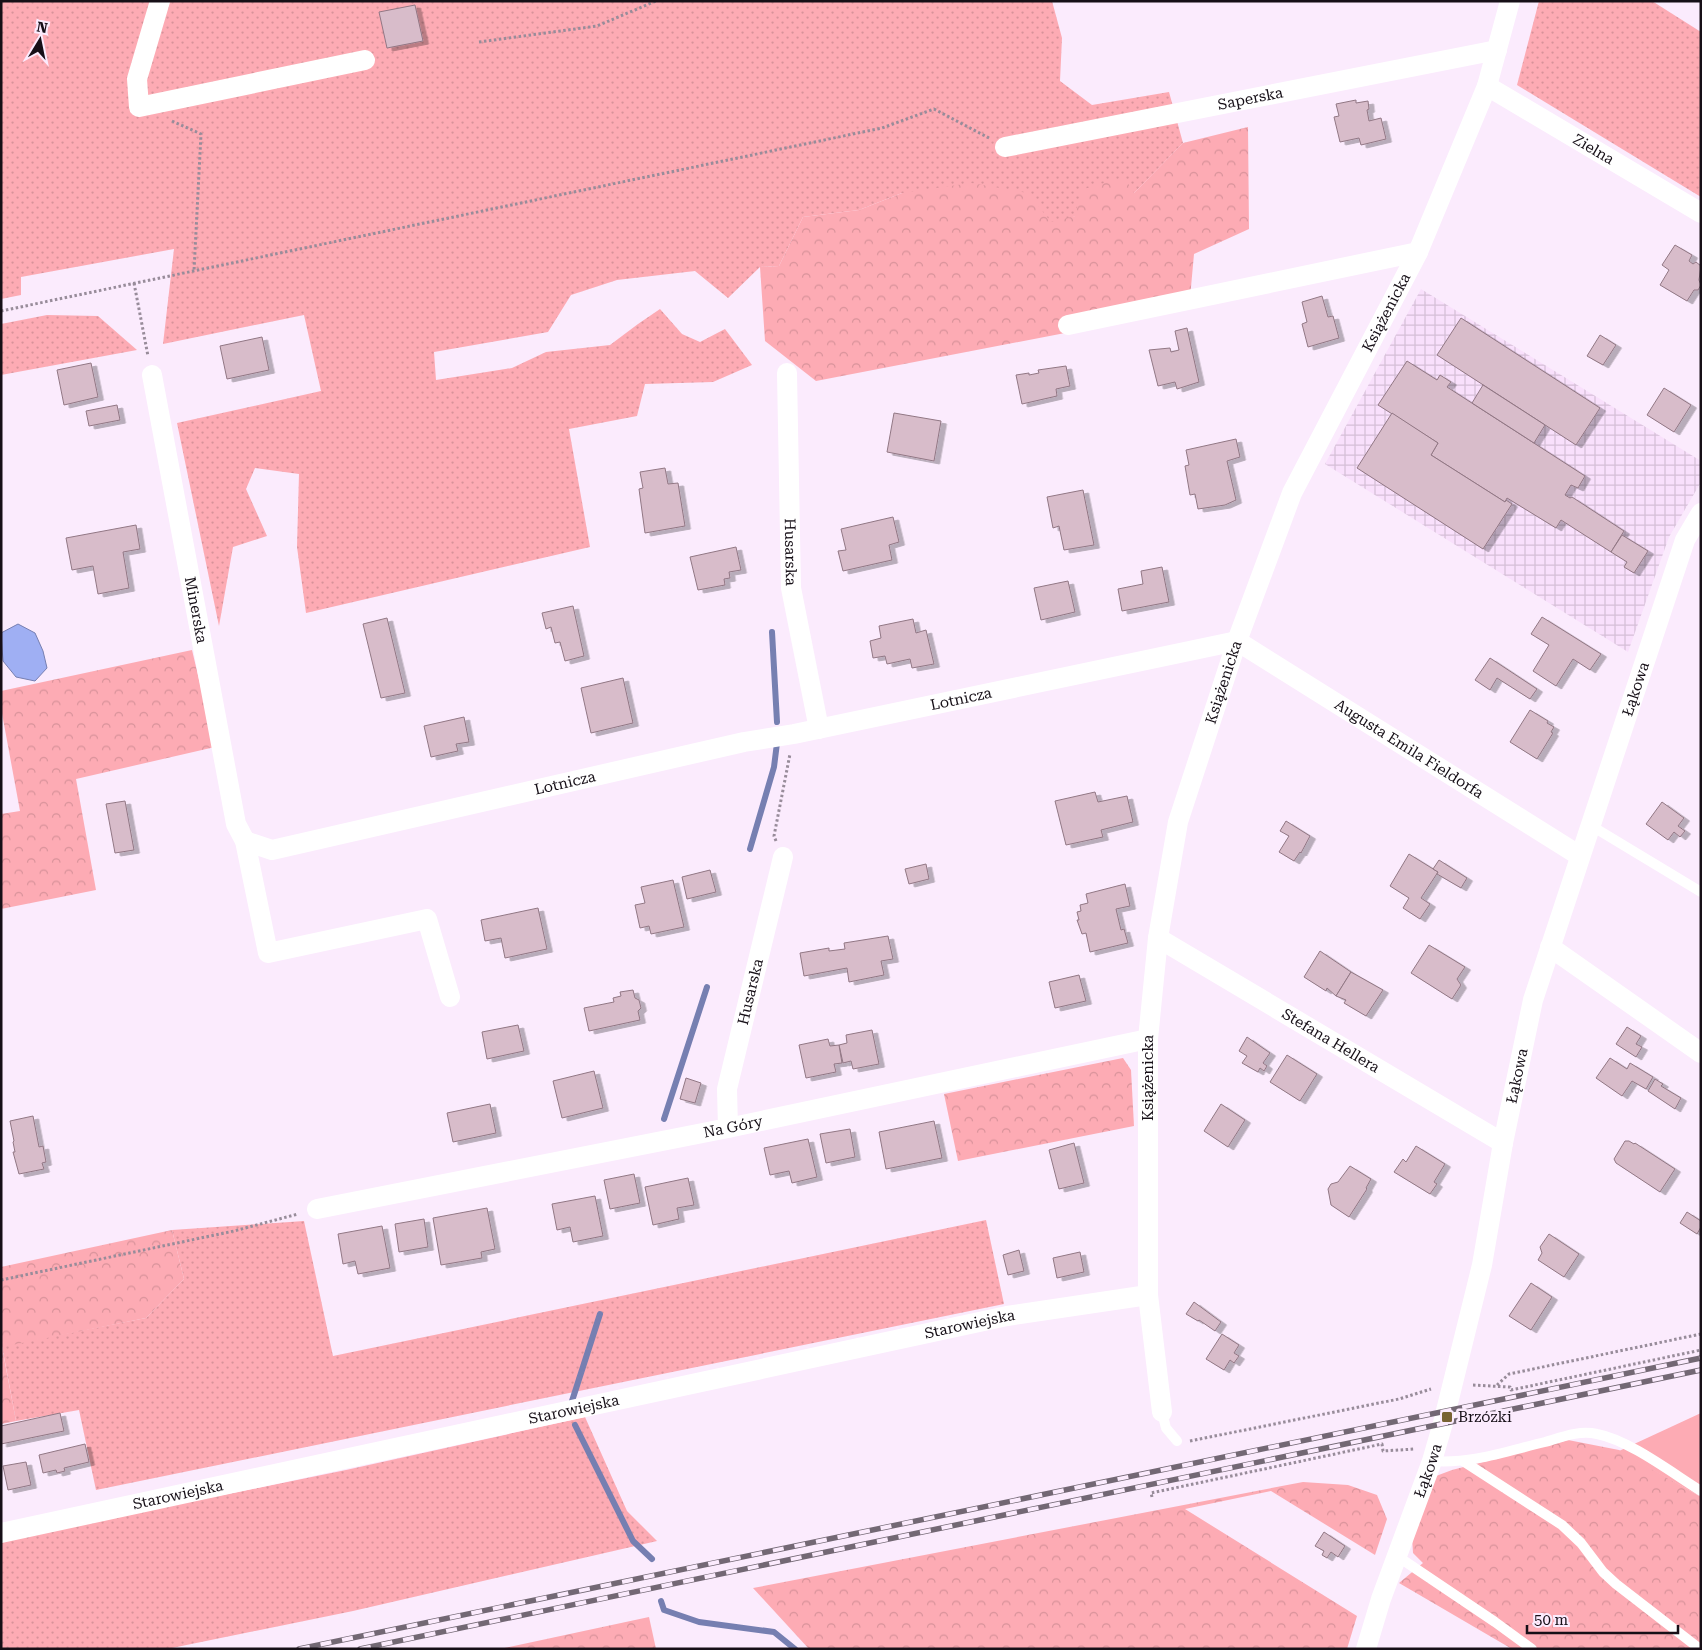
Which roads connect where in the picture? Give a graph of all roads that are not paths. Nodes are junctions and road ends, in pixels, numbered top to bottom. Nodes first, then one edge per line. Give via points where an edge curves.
1 (160, 1) edge
2 (1510, 1) edge
3 (1497, 50) junction
4 (365, 60) dead end
5 (1487, 86) junction
6 (1004, 147) road end
7 (1701, 213) edge
8 (1418, 252) junction
9 (1068, 325) dead end
10 (787, 373) dead end
11 (152, 375) road end
12 (1701, 513) edge
13 (1237, 641) junction
14 (819, 729) junction
15 (1590, 825) junction
16 (245, 841) junction
17 (1580, 856) junction
18 (783, 857) road end
19 (1701, 892) edge
20 (1158, 938) junction
21 (1550, 947) junction
22 (450, 997) dead end
23 (1148, 1039) junction
24 (1701, 1053) edge
25 (728, 1128) junction
26 (1503, 1143) junction
27 (317, 1209) road end
28 (1148, 1295) junction
29 (1162, 1412) joint
30 (1177, 1440) road end
31 (1427, 1454) junction
32 (1463, 1462) junction
33 (1701, 1491) edge
34 (1, 1533) edge
35 (1397, 1556) junction
36 (1366, 1649) edge
37 (1532, 1649) edge
38 (1700, 1649) edge

1 - 4 street via 137,79 139,106
2 - 3 street, Książenicka
3 - 5 street, Książenicka
3 - 6 street, Saperska
5 - 7 street, Zielna
5 - 8 street, Książenicka
8 - 9 street
8 - 13 street, Książenicka via 1292,494
10 - 14 street, Husarska via 791,588
11 - 16 street, Minerska via 236,824
12 - 15 street, Łąkowa via 1685,540
13 - 14 street, Lotnicza
13 - 17 street, Augusta Emila Fieldorfa
13 - 20 street, Książenicka via 1178,822
14 - 16 street, Lotnicza via 744,742 272,850
15 - 17 street, Łąkowa
15 - 19 lane
16 - 22 street via 268,953 427,919
17 - 21 street, Łąkowa
18 - 25 street, Husarska via 727,1089
20 - 23 street, Książenicka
20 - 26 street, Stefana Hellera
21 - 24 street
21 - 26 street, Łąkowa via 1533,1000
23 - 25 street, Na Góry
23 - 28 street, Książenicka
25 - 27 street, Na Góry
26 - 31 street, Łąkowa via 1482,1265 1448,1405
28 - 29 street, Książenicka
28 - 34 street, Starowiejska via 1007,1316
29 - 30 lane via 1166,1428
31 - 32 lane
31 - 35 street, Łąkowa
32 - 33 lane via 1575,1433 1593,1433 1618,1440
32 - 38 lane via 1562,1525 1581,1542 1616,1584
35 - 36 street, Łąkowa
35 - 37 lane

